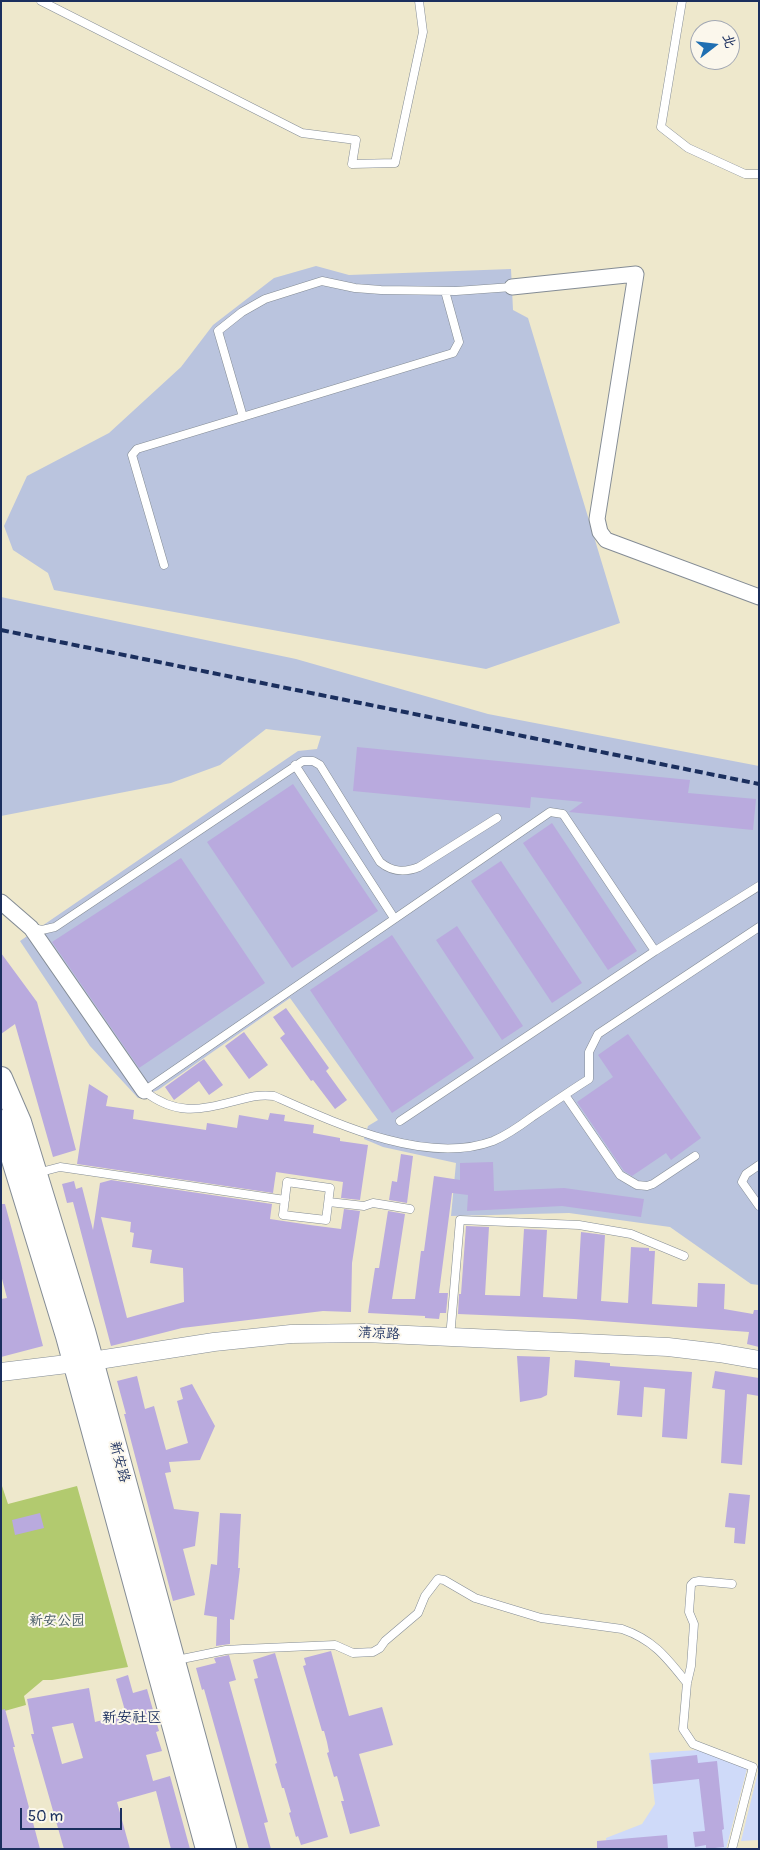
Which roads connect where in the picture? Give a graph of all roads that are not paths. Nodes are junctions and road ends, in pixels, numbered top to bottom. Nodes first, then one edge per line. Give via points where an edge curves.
1 (41, 1) edge
2 (419, 1) edge
3 (682, 1) edge
4 (759, 174) edge
5 (512, 286) joint
6 (445, 291) junction
7 (243, 418) junction
8 (164, 565) dead end
9 (759, 596) edge
10 (295, 765) junction
11 (497, 818) dead end
12 (759, 886) edge
13 (1, 902) edge
14 (394, 918) junction
15 (759, 927) edge
16 (31, 928) junction
17 (655, 951) junction
18 (1, 1078) edge
19 (144, 1091) junction
20 (565, 1095) junction
21 (1, 1121) edge
22 (400, 1121) dead end
23 (695, 1156) dead end
24 (759, 1165) edge
25 (36, 1174) junction
26 (285, 1200) junction
27 (328, 1202) junction
28 (759, 1206) edge
29 (410, 1209) dead end
30 (684, 1256) dead end
31 (450, 1338) junction
32 (759, 1360) edge
33 (83, 1362) junction
34 (1, 1372) edge
35 (732, 1584) dead end
36 (174, 1661) junction
37 (686, 1683) junction
38 (207, 1849) edge
39 (225, 1849) edge
40 (732, 1849) edge

1 - 2 lane via 302,133 356,140 352,164 395,164 423,32
3 - 4 lane via 661,127 688,148 745,174
5 - 6 lane
5 - 9 street via 636,274 597,519 600,532 606,540
6 - 7 lane via 459,342 453,352
6 - 7 lane via 368,290 322,281 265,299 242,312 218,331
7 - 8 lane via 137,450 132,455
10 - 11 lane via 308,760 320,765 380,862 391,870 405,872 419,867
10 - 14 lane
10 - 16 lane via 55,927
12 - 17 lane
13 - 16 street
14 - 17 lane via 545,813 554,812 563,814
14 - 19 lane
15 - 20 lane via 598,1034 589,1052 589,1079
16 - 19 street
17 - 22 lane
18 - 25 main road, 新安路 via 20,1122
19 - 20 lane via 171,1107 191,1110 211,1108 252,1096 274,1096 367,1133 444,1149 468,1147 506,1135
20 - 23 lane via 620,1175 637,1186 653,1184
21 - 33 main road, 新安路
24 - 28 lane via 746,1174 742,1182
25 - 26 lane via 60,1167
25 - 33 main road, 新安路
26 - 27 lane via 287,1182 330,1188
26 - 27 lane via 283,1215 326,1220
27 - 29 lane via 364,1206 373,1203
30 - 31 lane via 632,1234 578,1225 460,1220
31 - 32 street, 清凉路 via 668,1347
31 - 33 street, 清凉路 via 365,1333 291,1334
33 - 34 street, 清凉路
33 - 36 main road, 新安路
33 - 38 main road, 新安路
35 - 37 lane via 700,1580 691,1585 690,1612 694,1624 692,1666
36 - 37 lane via 243,1649 335,1645 353,1653 373,1652 418,1613 425,1596 438,1579 475,1598 541,1618 631,1632 658,1649
36 - 39 main road, 新安路
37 - 40 lane via 683,1729 687,1737 693,1744 754,1767

